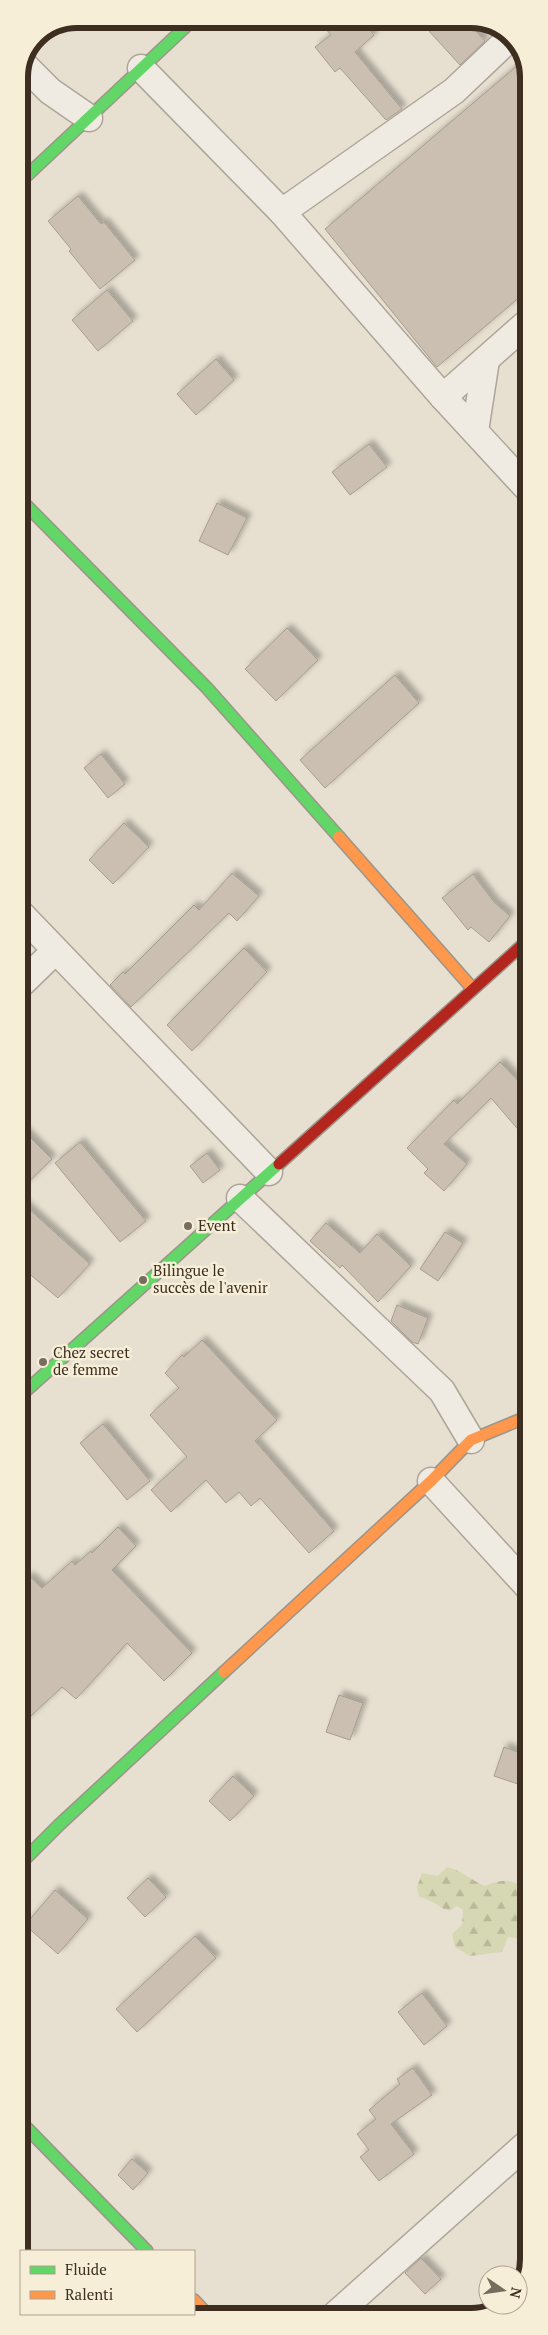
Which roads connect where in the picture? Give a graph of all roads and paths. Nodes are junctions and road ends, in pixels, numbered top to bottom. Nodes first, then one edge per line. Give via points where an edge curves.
1 (184, 28) edge
2 (506, 42) edge
3 (141, 68) junction
4 (28, 69) edge
5 (89, 118) junction
6 (28, 175) edge
7 (282, 212) junction
8 (520, 329) edge
9 (486, 360) junction
10 (443, 397) junction
11 (475, 431) junction
12 (520, 480) edge
13 (28, 507) edge
14 (28, 922) edge
15 (520, 947) edge
16 (55, 951) junction
17 (28, 977) edge
18 (473, 989) junction
19 (269, 1172) junction
20 (240, 1198) junction
21 (28, 1389) edge
22 (520, 1420) edge
23 (471, 1440) junction
24 (431, 1481) junction
25 (520, 1578) edge
26 (28, 1856) edge
27 (28, 2129) edge
28 (520, 2150) edge
29 (146, 2250) edge
30 (343, 2308) edge

1 - 3 street
2 - 7 street via 454,91
3 - 5 street
3 - 7 street
4 - 5 street via 50,90
5 - 6 street
7 - 10 street
8 - 9 street
9 - 10 street
9 - 11 street
10 - 11 street
11 - 12 street
13 - 18 street via 207,688
14 - 16 street
15 - 18 street
16 - 17 street
16 - 19 street
18 - 19 street
19 - 20 street
20 - 21 street
20 - 23 street via 442,1392
22 - 23 street
23 - 24 street
24 - 25 street
24 - 26 street
27 - 29 street
28 - 30 street

